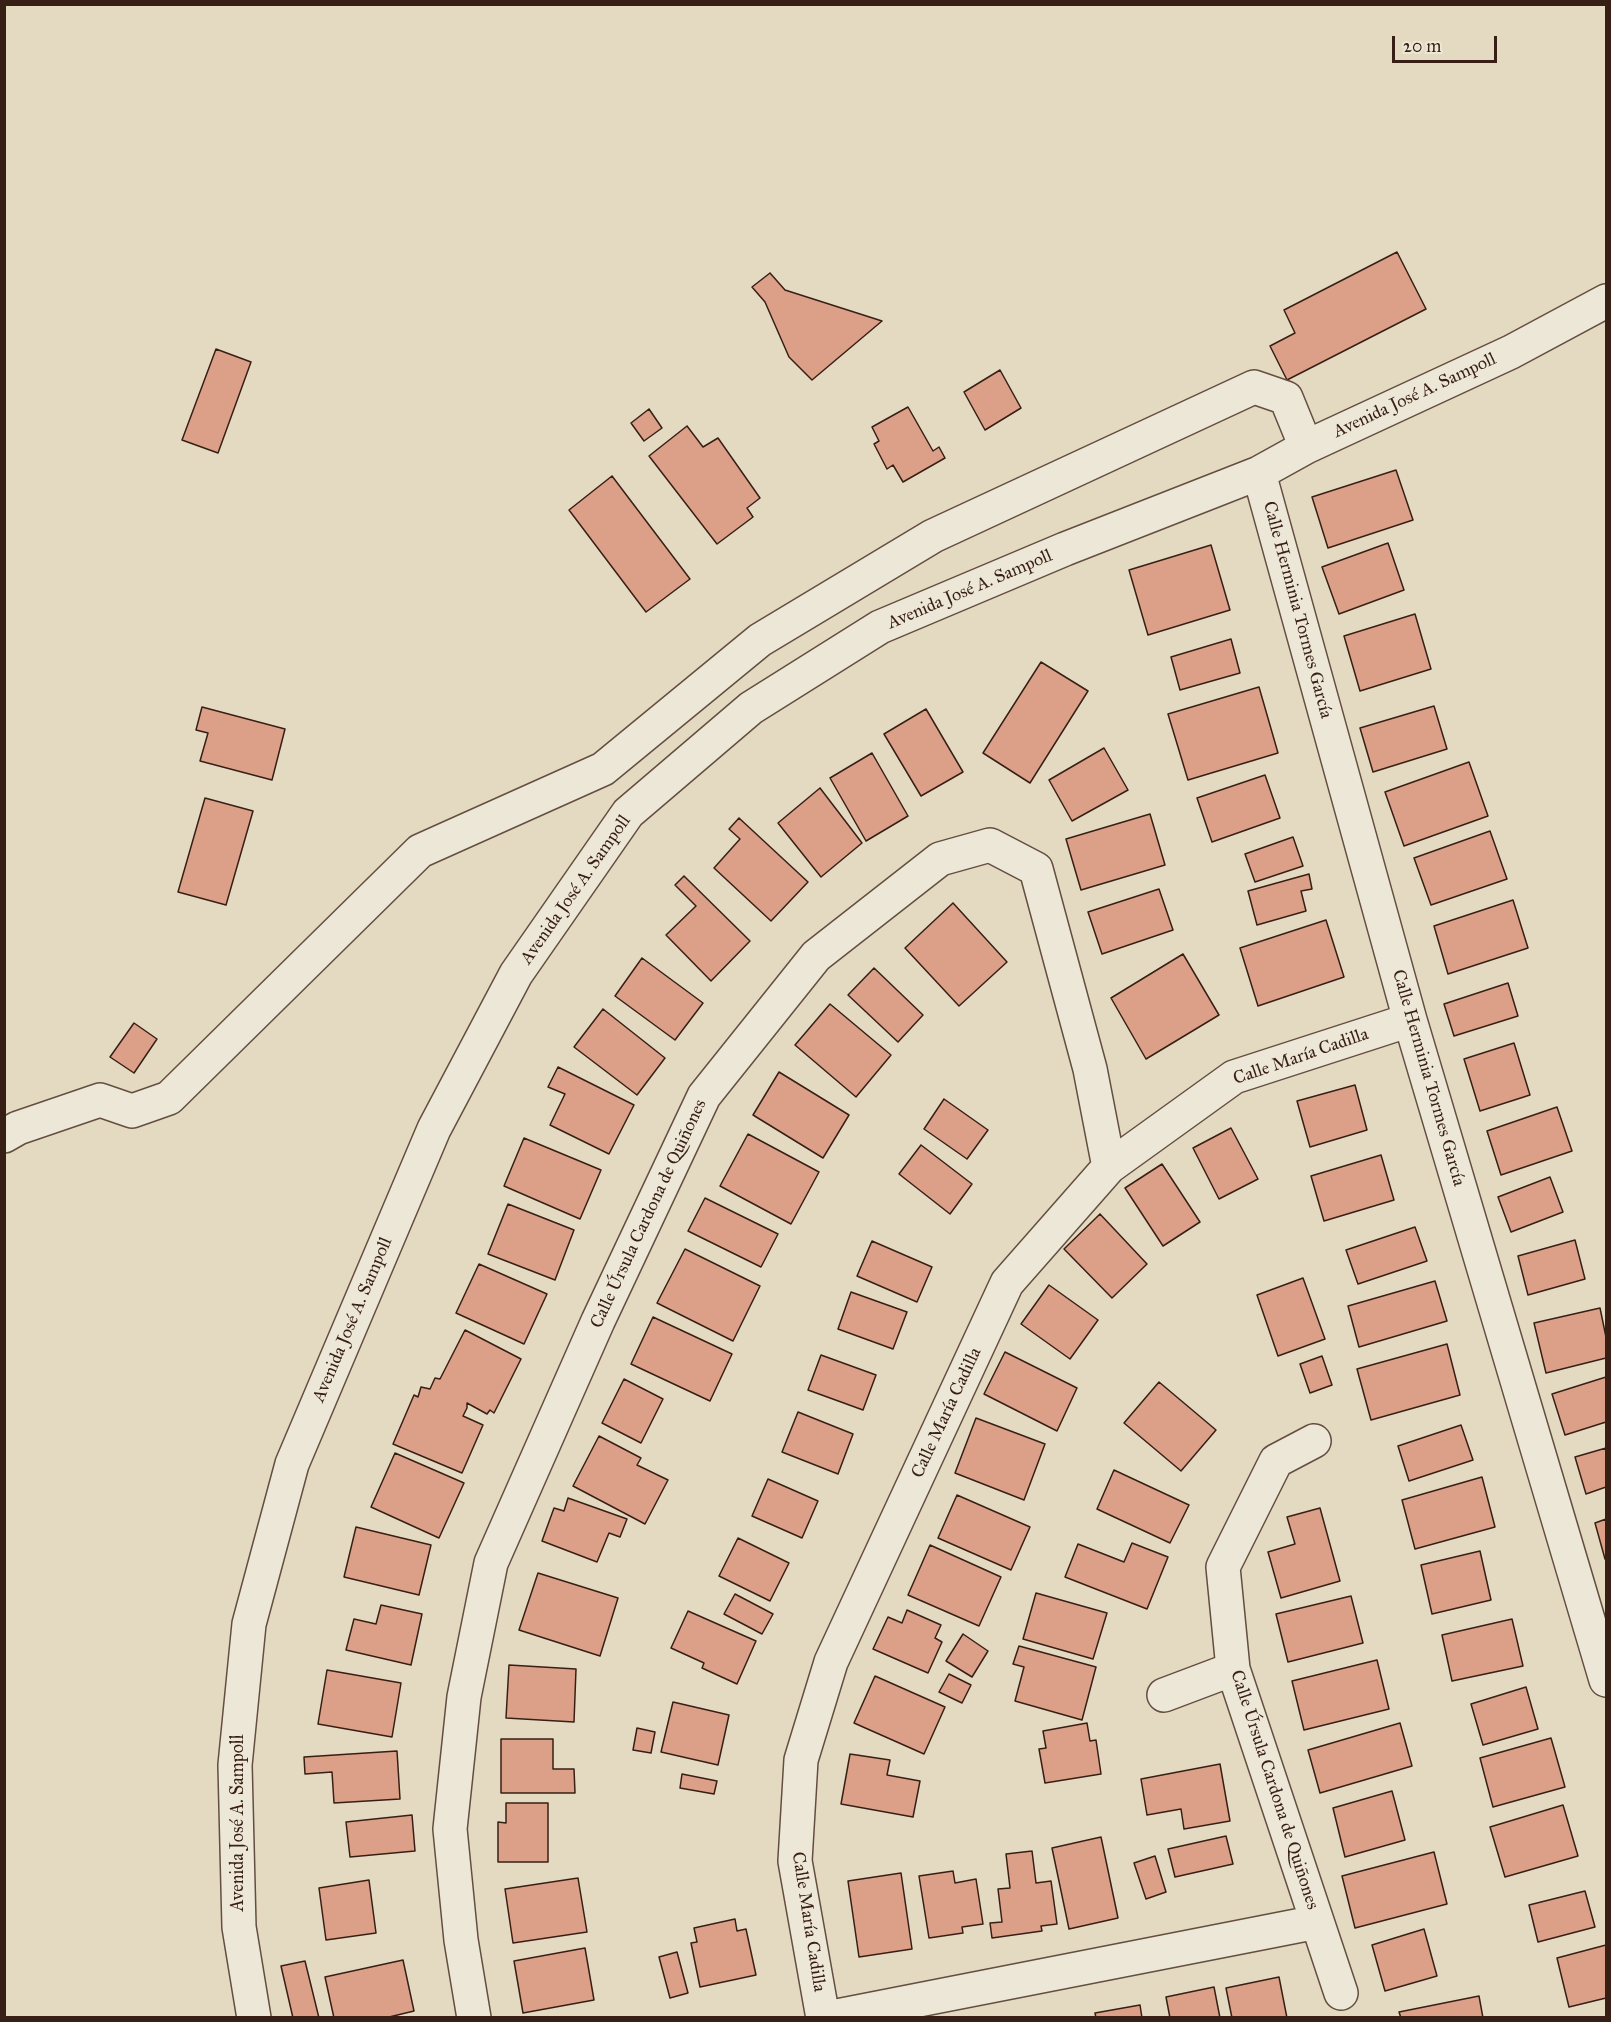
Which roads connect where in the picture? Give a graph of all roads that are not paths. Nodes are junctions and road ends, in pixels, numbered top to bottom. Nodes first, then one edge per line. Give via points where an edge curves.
1 (1606, 301) edge
2 (1306, 447) junction
3 (1259, 473) junction
4 (603, 769) junction
5 (628, 813) junction
6 (1410, 1020) junction
7 (4, 1136) edge
8 (1109, 1167) junction
9 (1314, 1441) dead end
10 (1233, 1669) junction
11 (1606, 1680) edge
12 (1164, 1695) dead end
13 (1317, 1922) junction
14 (1341, 1993) dead end
15 (254, 2018) edge
16 (474, 2018) edge
17 (825, 2018) edge

1 - 2 street, Avenida José A. Sampoll via 1511,352
2 - 3 street, Avenida José A. Sampoll
2 - 4 street via 1286,398 1254,387 933,536 760,640
3 - 5 street, Avenida José A. Sampoll via 880,627 751,708
3 - 6 street, Calle Herminia Tormes García
4 - 5 street
4 - 7 street via 420,851 169,1098 132,1111 100,1100
5 - 15 street, Avenida José A. Sampoll via 516,974 434,1129 292,1464 249,1624 235,1765 239,1927
6 - 8 street, Calle María Cadilla via 1234,1077
6 - 11 street, Calle Herminia Tormes García
8 - 16 street, Calle Úrsula Cardona de Quiñones via 1090,1069 1036,869 990,845 940,859 816,956 704,1096 598,1321 491,1563 465,1697 450,1829 461,1940
8 - 17 street, Calle María Cadilla via 1007,1283 831,1662 801,1760 795,1861
9 - 10 street, Calle Úrsula Cardona de Quiñones via 1276,1461 1223,1567
10 - 12 street
10 - 13 street, Calle Úrsula Cardona de Quiñones
13 - 14 street, Calle Úrsula Cardona de Quiñones
13 - 17 street, Calle Úrsula Cardona de Quiñones

